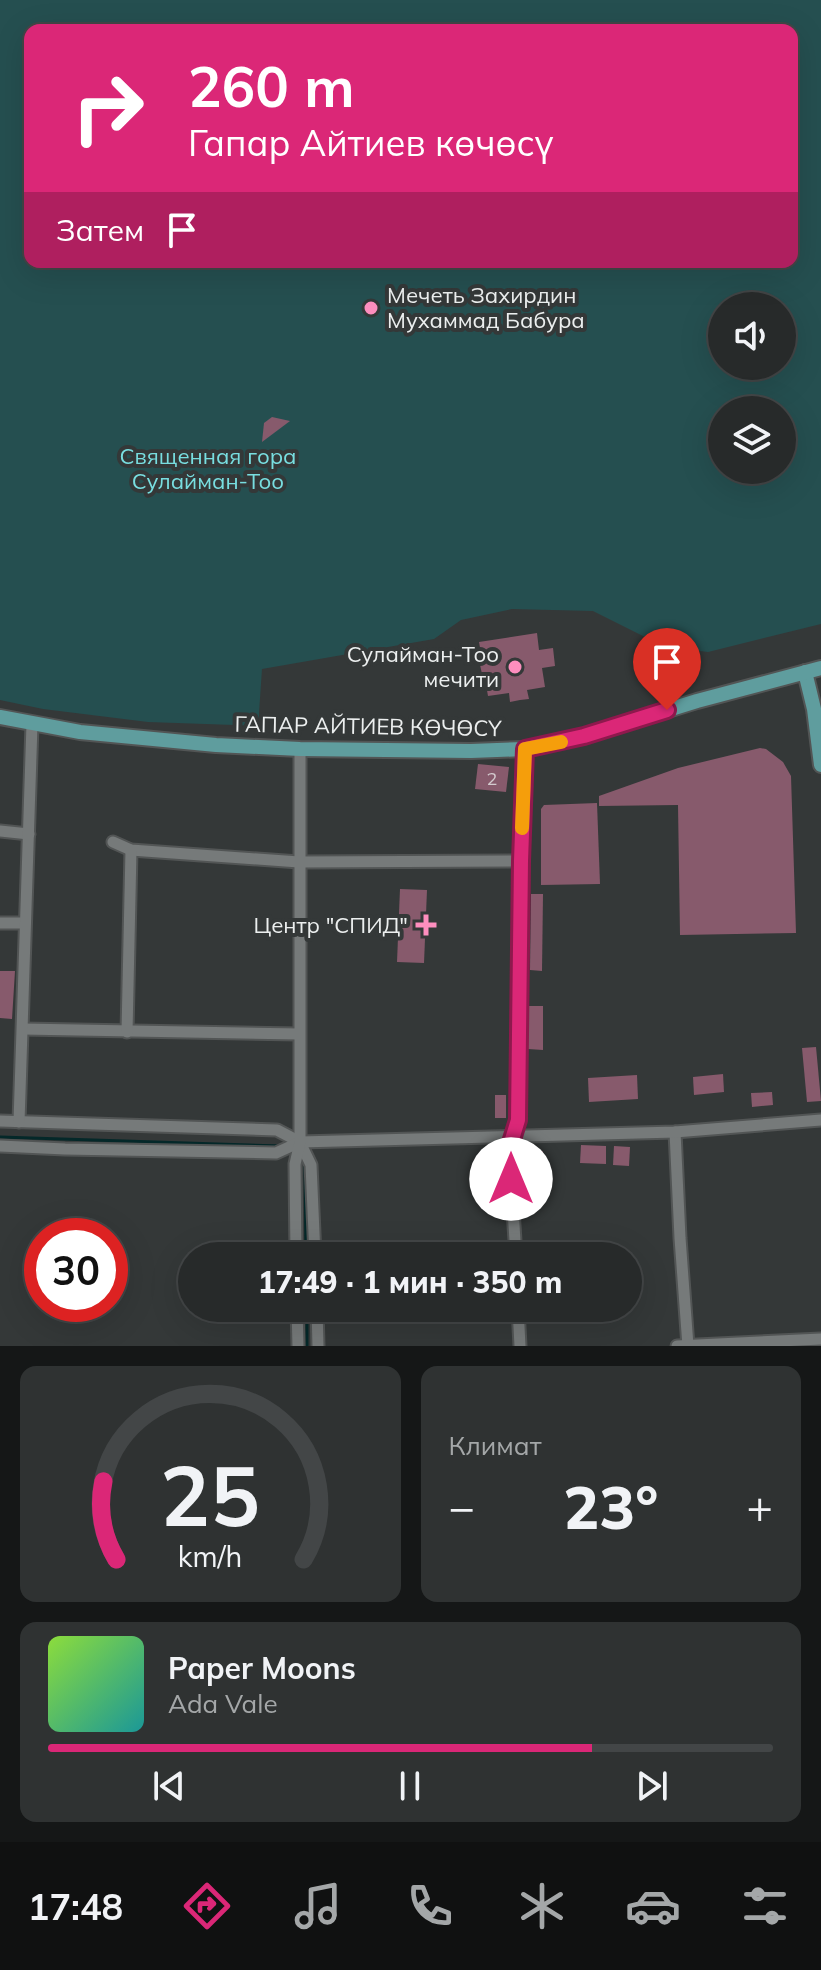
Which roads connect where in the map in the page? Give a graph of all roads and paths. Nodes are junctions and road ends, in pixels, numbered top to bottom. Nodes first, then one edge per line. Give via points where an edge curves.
1 (821, 668) edge
2 (805, 672) junction
3 (0, 717) edge
4 (32, 724) junction
5 (300, 749) junction
6 (525, 749) junction
7 (821, 765) edge
8 (0, 831) edge
9 (29, 834) junction
10 (113, 842) dead end
11 (131, 850) junction
12 (521, 861) junction
13 (299, 862) junction
14 (0, 923) edge
15 (25, 923) junction
16 (23, 1029) junction
17 (127, 1032) junction
18 (299, 1034) junction
19 (821, 1120) edge
20 (0, 1121) edge
21 (19, 1122) junction
22 (675, 1132) junction
23 (513, 1137) junction
24 (300, 1142) junction
25 (0, 1146) edge
26 (296, 1242) edge
27 (314, 1242) edge
28 (515, 1242) edge
29 (297, 1322) edge
30 (317, 1322) edge
31 (519, 1322) edge
32 (821, 1339) edge
33 (298, 1346) edge
34 (318, 1346) edge
35 (520, 1346) edge
36 (677, 1346) edge
37 (688, 1346) edge

1 - 2 main road, ГАПАР АЙТИЕВ КӨЧӨСҮ
2 - 6 main road, ГАПАР АЙТИЕВ КӨЧӨСҮ
2 - 7 main road
3 - 4 main road, ГАПАР АЙТИЕВ КӨЧӨСҮ
4 - 5 main road, ГАПАР АЙТИЕВ КӨЧӨСҮ via 202,744
4 - 9 street
5 - 6 main road, ГАПАР АЙТИЕВ КӨЧӨСҮ
5 - 13 street
6 - 12 street
8 - 9 street
9 - 15 street
10 - 11 street
11 - 13 street
11 - 17 street
12 - 13 street
12 - 23 street via 518,1120
13 - 18 street
14 - 15 street
15 - 16 street
16 - 17 street
16 - 21 street
17 - 18 street
18 - 24 street
19 - 22 street
20 - 21 street
21 - 24 street via 277,1130
22 - 23 street
22 - 37 street
23 - 24 street
23 - 28 street via 509,1149
24 - 25 street via 276,1153
24 - 26 street via 295,1164
24 - 27 street via 311,1165
29 - 33 street
30 - 34 street
31 - 35 street
32 - 37 street
36 - 37 street

